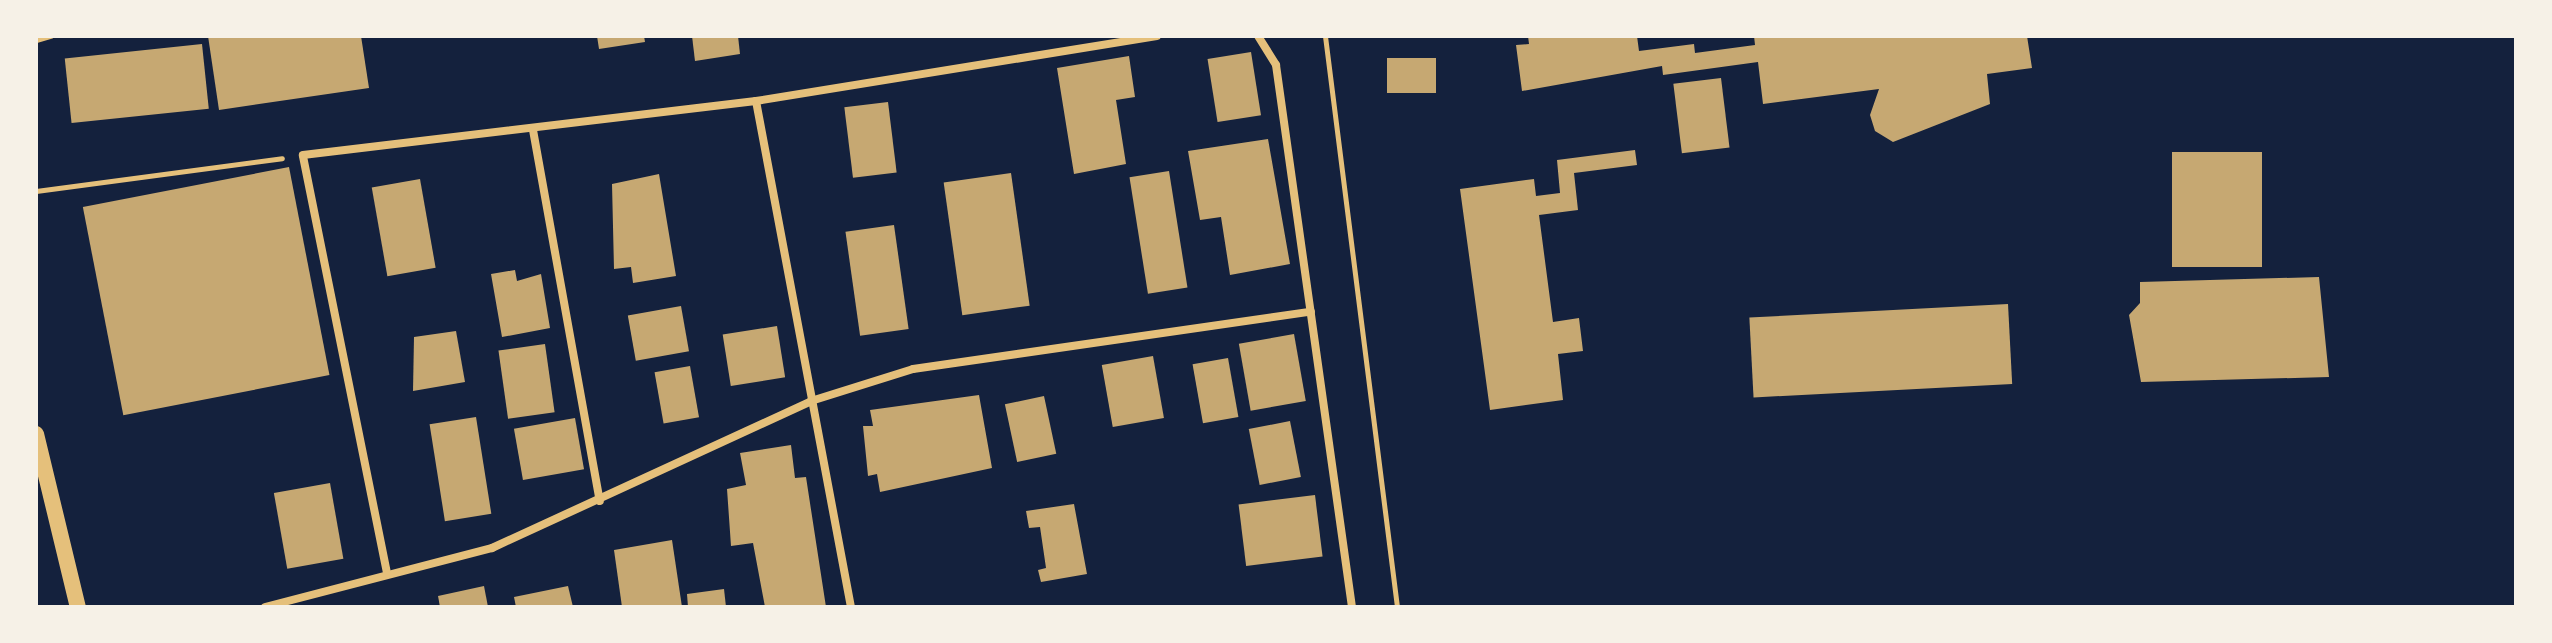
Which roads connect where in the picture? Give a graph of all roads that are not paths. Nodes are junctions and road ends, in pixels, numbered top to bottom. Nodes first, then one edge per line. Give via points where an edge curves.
1 (1157, 36) edge
2 (1258, 36) edge
3 (756, 101) junction
4 (533, 130) junction
5 (1311, 312) junction
6 (811, 401) junction
7 (36, 434) edge
8 (600, 501) junction
9 (387, 573) junction
10 (78, 607) edge
11 (265, 607) edge
12 (851, 607) edge
13 (1352, 607) edge

1 - 3 street
2 - 5 street via 1276,65
3 - 4 street
3 - 6 street
4 - 8 street
4 - 9 street via 303,155
5 - 6 street via 913,369
5 - 13 street
6 - 8 street
6 - 12 street
7 - 10 main road
8 - 9 street via 492,548
9 - 11 street

